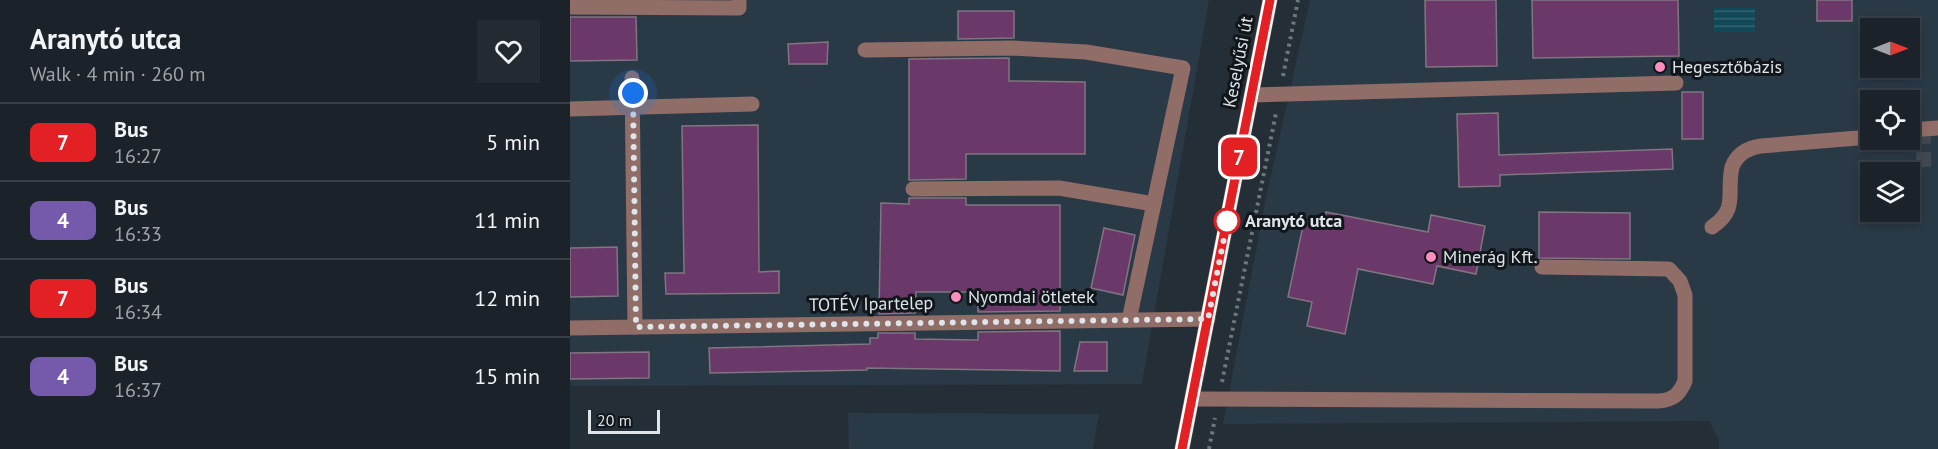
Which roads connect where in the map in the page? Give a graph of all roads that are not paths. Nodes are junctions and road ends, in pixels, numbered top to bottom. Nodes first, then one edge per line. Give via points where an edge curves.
1 (739, 0) edge
2 (1270, 0) edge
3 (570, 7) edge
4 (865, 50) dead end
5 (632, 78) dead end
6 (1676, 83) dead end
7 (1251, 95) junction
8 (752, 104) dead end
9 (633, 107) junction
10 (570, 109) edge
11 (1938, 128) edge
12 (1920, 129) edge
13 (1860, 138) edge
14 (913, 189) dead end
15 (1154, 204) junction
16 (1712, 227) dead end
17 (1542, 267) dead end
18 (1208, 319) junction
19 (1129, 320) junction
20 (636, 327) junction
21 (570, 328) edge
22 (1192, 399) junction
23 (1182, 449) edge

1 - 3 street via 739,8
2 - 7 street, Keselyűsi út
4 - 15 street via 1012,48 1086,52 1183,68
5 - 9 street
6 - 7 street
7 - 18 street, Keselyűsi út
8 - 9 street
9 - 10 street
9 - 20 street
11 - 12 street
13 - 16 street via 1745,150 1732,167 1729,210
14 - 15 street via 1059,188
15 - 19 street
17 - 22 street via 1669,269 1680,280 1685,295 1685,381 1680,393 1670,401 1658,402
18 - 19 street, TOTÉV Ipartelep
18 - 22 street, Keselyűsi út
19 - 20 street, TOTÉV Ipartelep
20 - 21 street, TOTÉV Ipartelep
22 - 23 street, Keselyűsi út

